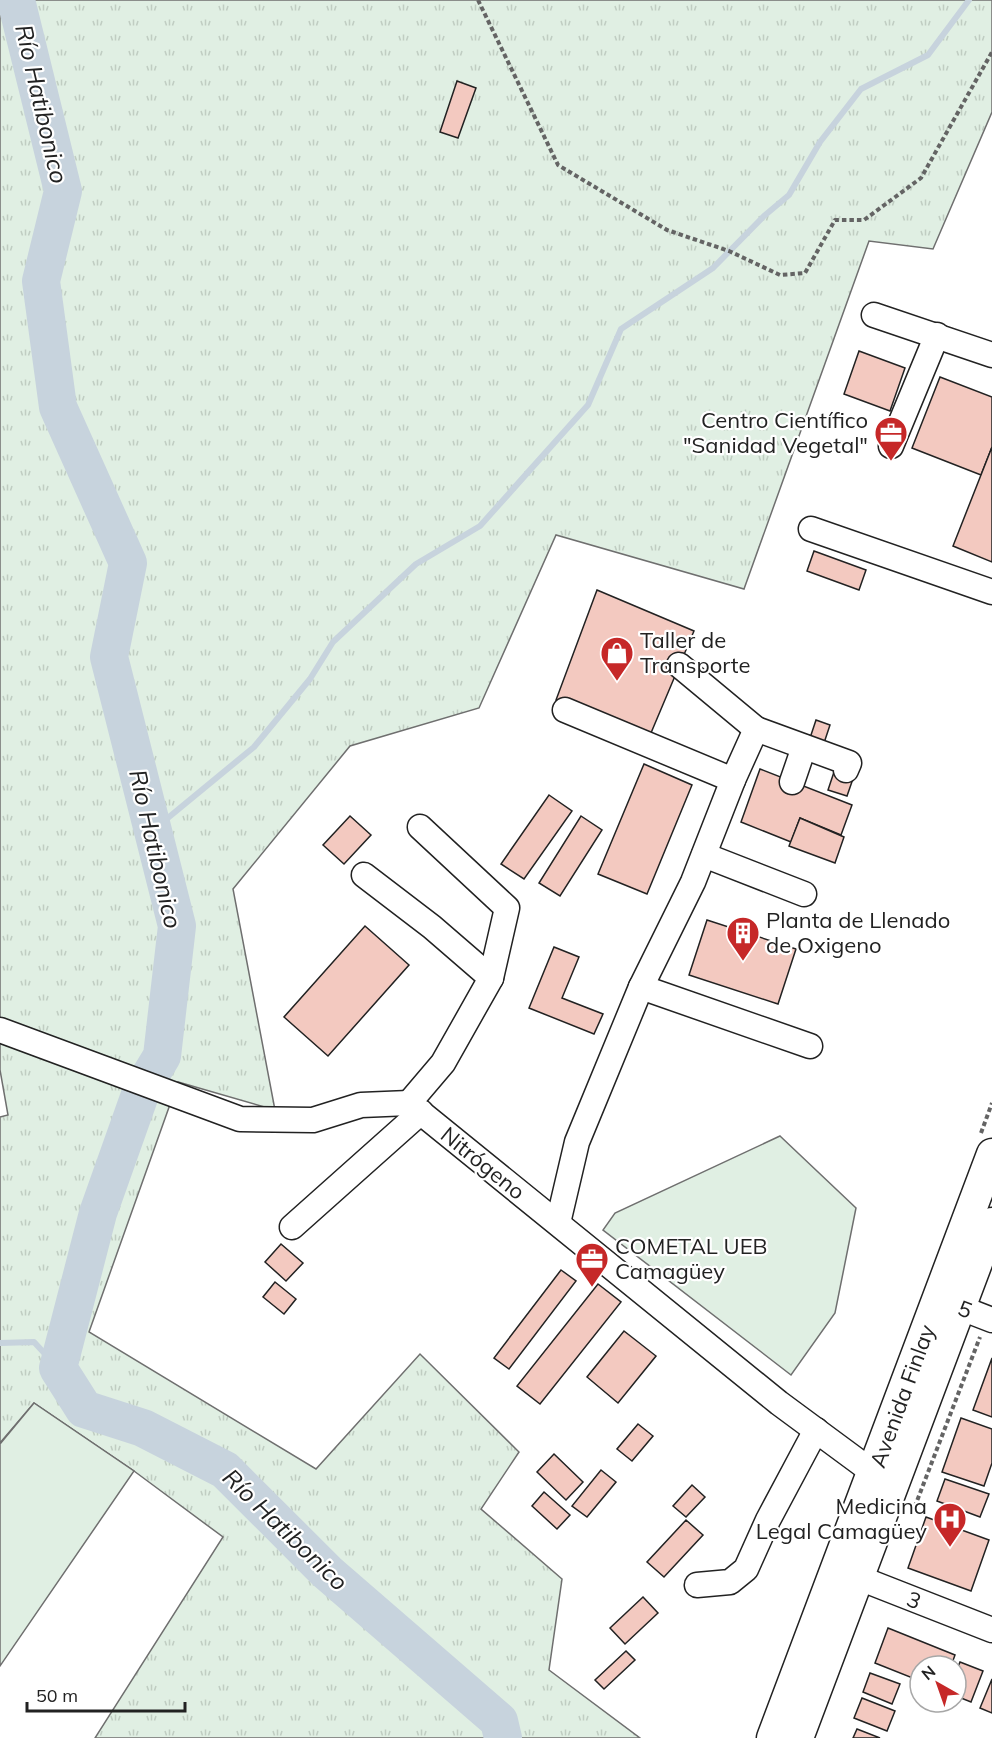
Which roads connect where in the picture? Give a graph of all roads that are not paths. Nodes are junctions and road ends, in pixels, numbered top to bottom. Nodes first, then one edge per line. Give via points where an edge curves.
1 (874, 315) dead end
2 (937, 335) junction
3 (992, 355) edge
4 (891, 446) dead end
5 (811, 529) dead end
6 (992, 592) edge
7 (679, 665) dead end
8 (565, 710) dead end
9 (756, 729) junction
10 (804, 747) junction
11 (846, 770) dead end
12 (733, 780) junction
13 (792, 782) dead end
14 (420, 827) dead end
15 (704, 855) junction
16 (364, 875) dead end
17 (804, 894) dead end
18 (491, 978) junction
19 (641, 987) junction
20 (0, 1030) edge
21 (810, 1046) dead end
22 (415, 1107) junction
23 (992, 1154) edge
24 (558, 1223) junction
25 (992, 1223) edge
26 (292, 1227) dead end
27 (950, 1303) junction
28 (992, 1320) edge
29 (816, 1430) junction
30 (883, 1480) junction
31 (847, 1573) junction
32 (697, 1585) dead end
33 (992, 1630) edge
34 (772, 1738) edge
35 (798, 1738) edge

1 - 2 street
2 - 3 street
2 - 4 street
5 - 6 street
7 - 9 street
8 - 12 street
9 - 10 street
9 - 12 street
10 - 11 street via 849,763
10 - 13 street
12 - 15 street
14 - 18 street via 507,908
15 - 17 street
15 - 19 street
16 - 18 street
18 - 22 street
19 - 21 street
19 - 24 street via 577,1142
20 - 22 street via 240,1119 313,1120 362,1105
22 - 24 street, Nitrógeno
22 - 26 street
23 - 27 main road, Avenida Finlay
24 - 29 street, Nitrógeno
25 - 27 main road, Avenida Finlay
27 - 28 street, 5
27 - 30 main road, Avenida Finlay
29 - 30 street, Nitrógeno
29 - 32 street via 746,1569 730,1582
30 - 31 main road, Avenida Finlay
31 - 33 street, 3
31 - 34 main road, Avenida Finlay
31 - 35 main road, Avenida Finlay

